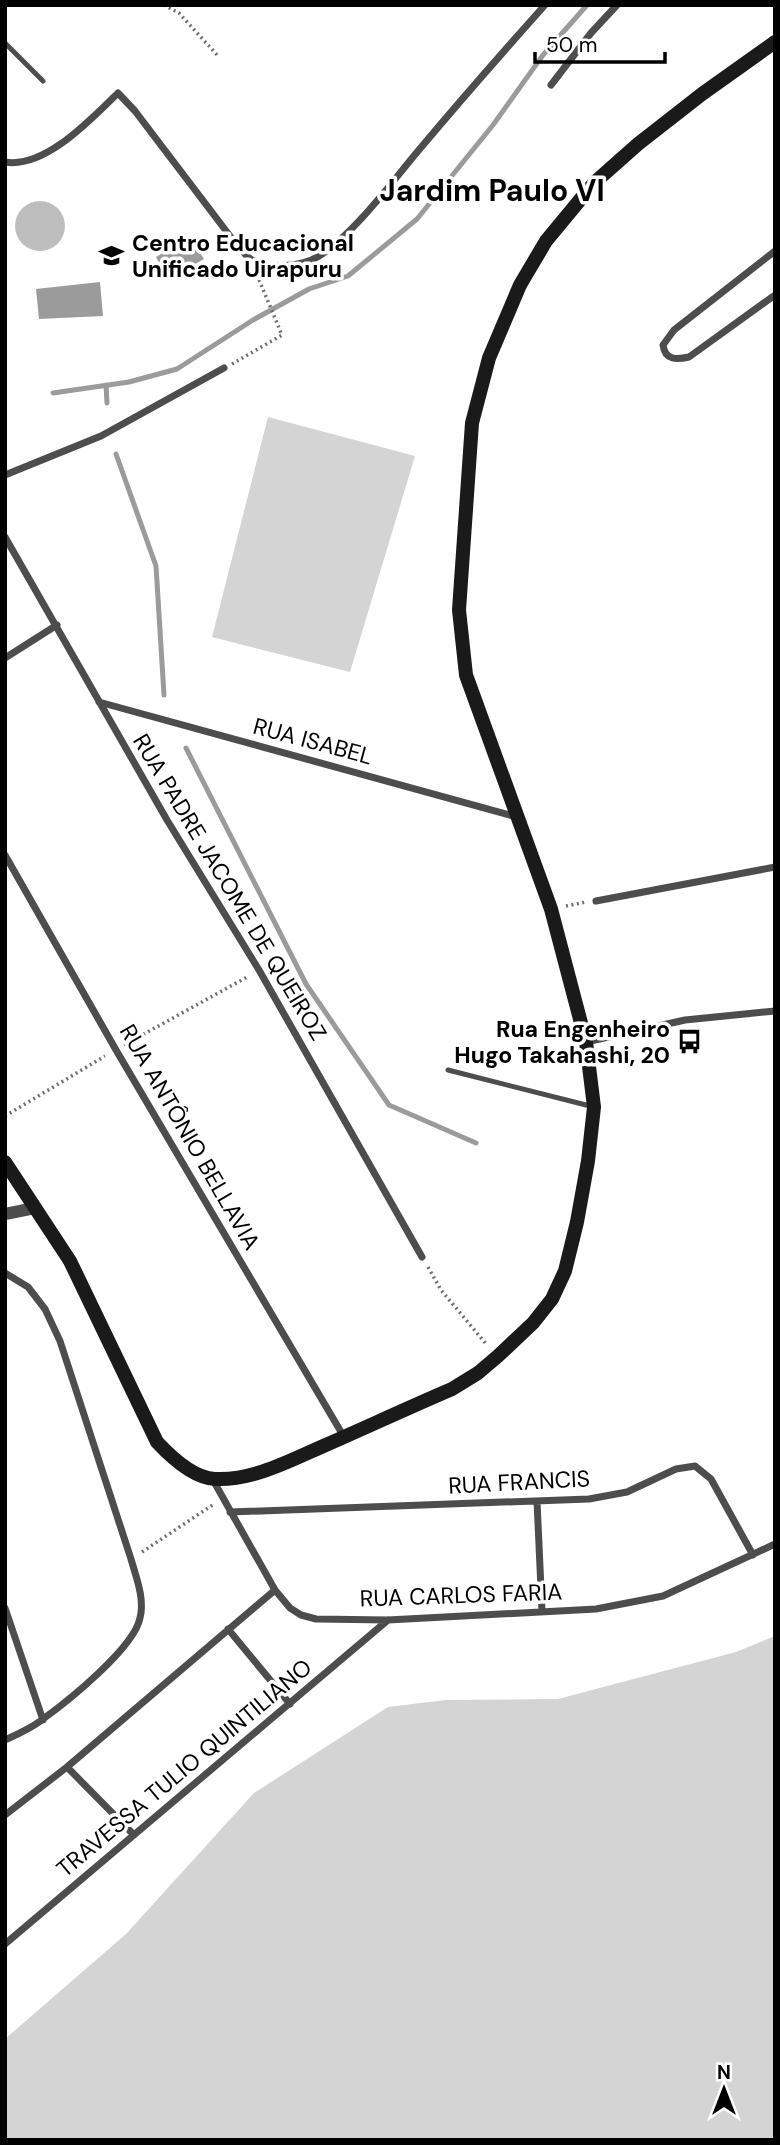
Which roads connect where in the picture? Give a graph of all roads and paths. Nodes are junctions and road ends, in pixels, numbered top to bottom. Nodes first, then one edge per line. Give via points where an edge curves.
1 (164, 5) edge
2 (545, 5) edge
3 (617, 5) edge
4 (775, 42) edge
5 (5, 43) edge
6 (219, 57) dead end
7 (43, 81) dead end
8 (551, 85) dead end
9 (5, 163) edge
10 (775, 251) edge
11 (252, 260) junction
12 (775, 295) edge
13 (225, 368) joint
14 (5, 475) edge
15 (5, 537) edge
16 (57, 625) junction
17 (5, 657) edge
18 (99, 702) junction
19 (517, 817) junction
20 (5, 855) edge
21 (775, 867) edge
22 (596, 901) joint
23 (551, 909) junction
24 (259, 970) junction
25 (775, 1011) edge
26 (586, 1042) junction
27 (116, 1050) junction
28 (447, 1070) dead end
29 (594, 1107) junction
30 (5, 1116) edge
31 (5, 1162) edge
32 (35, 1208) junction
33 (5, 1214) edge
34 (422, 1257) joint
35 (5, 1273) edge
36 (498, 1356) junction
37 (344, 1437) junction
38 (212, 1479) junction
39 (222, 1499) junction
40 (537, 1501) junction
41 (230, 1512) junction
42 (775, 1544) edge
43 (753, 1555) junction
44 (131, 1559) junction
45 (275, 1590) junction
46 (5, 1608) edge
47 (542, 1611) junction
48 (387, 1620) junction
49 (228, 1629) junction
50 (290, 1704) junction
51 (43, 1720) junction
52 (5, 1740) edge
53 (67, 1766) junction
54 (5, 1815) edge
55 (134, 1835) junction
56 (5, 1944) edge

1 - 6 path via 179,13
2 - 11 street via 340,240 318,257 296,264 268,265
3 - 8 street
4 - 19 main road via 702,94 594,183 545,241 520,285 489,358 472,422 459,610 466,675
5 - 7 lane
9 - 11 street via 28,163 44,156 118,93
10 - 12 street via 674,330 663,345 664,352 669,358 689,356
11 - 13 path via 282,335
13 - 14 street via 101,436
15 - 16 street, RUA PADRE JACOME DE QUEIROZ
16 - 17 street
16 - 18 street, RUA PADRE JACOME DE QUEIROZ
18 - 19 street, RUA ISABEL
18 - 24 street, RUA PADRE JACOME DE QUEIROZ
19 - 23 main road
20 - 27 street, RUA ANTÔNIO BELLAVIA
21 - 22 street
22 - 23 path
23 - 26 main road
24 - 27 path
24 - 34 street, RUA PADRE JACOME DE QUEIROZ
25 - 26 street via 685,1020
26 - 29 main road
27 - 30 path
27 - 37 street, RUA ANTÔNIO BELLAVIA
28 - 29 lane
29 - 36 main road via 582,1199 565,1271 533,1323
31 - 32 main road
32 - 33 street
32 - 38 main road via 70,1261 157,1442 193,1472
34 - 36 path via 441,1290
35 - 44 street via 28,1287 46,1309
36 - 37 main road via 452,1389
37 - 38 main road via 278,1465 240,1477
38 - 39 street, RUA CARLOS FARIA
39 - 41 street, RUA CARLOS FARIA
39 - 44 path
40 - 41 street, RUA FRANCIS
40 - 43 street, RUA FRANCIS via 627,1492 676,1469 695,1466 711,1479
40 - 47 street
41 - 45 street, RUA CARLOS FARIA
42 - 43 street, RUA CARLOS FARIA
43 - 47 street, RUA CARLOS FARIA via 663,1596 596,1609
44 - 51 street via 140,1592 140,1618 132,1635 104,1668
45 - 48 street, RUA CARLOS FARIA via 290,1608 309,1617
45 - 49 street
46 - 51 street
47 - 48 street, RUA CARLOS FARIA
48 - 50 street, TRAVESSA TULIO QUINTILIANO
49 - 50 street
49 - 53 street
50 - 55 street, TRAVESSA TULIO QUINTILIANO
51 - 52 street
53 - 54 street
53 - 55 street
55 - 56 street, TRAVESSA TULIO QUINTILIANO

